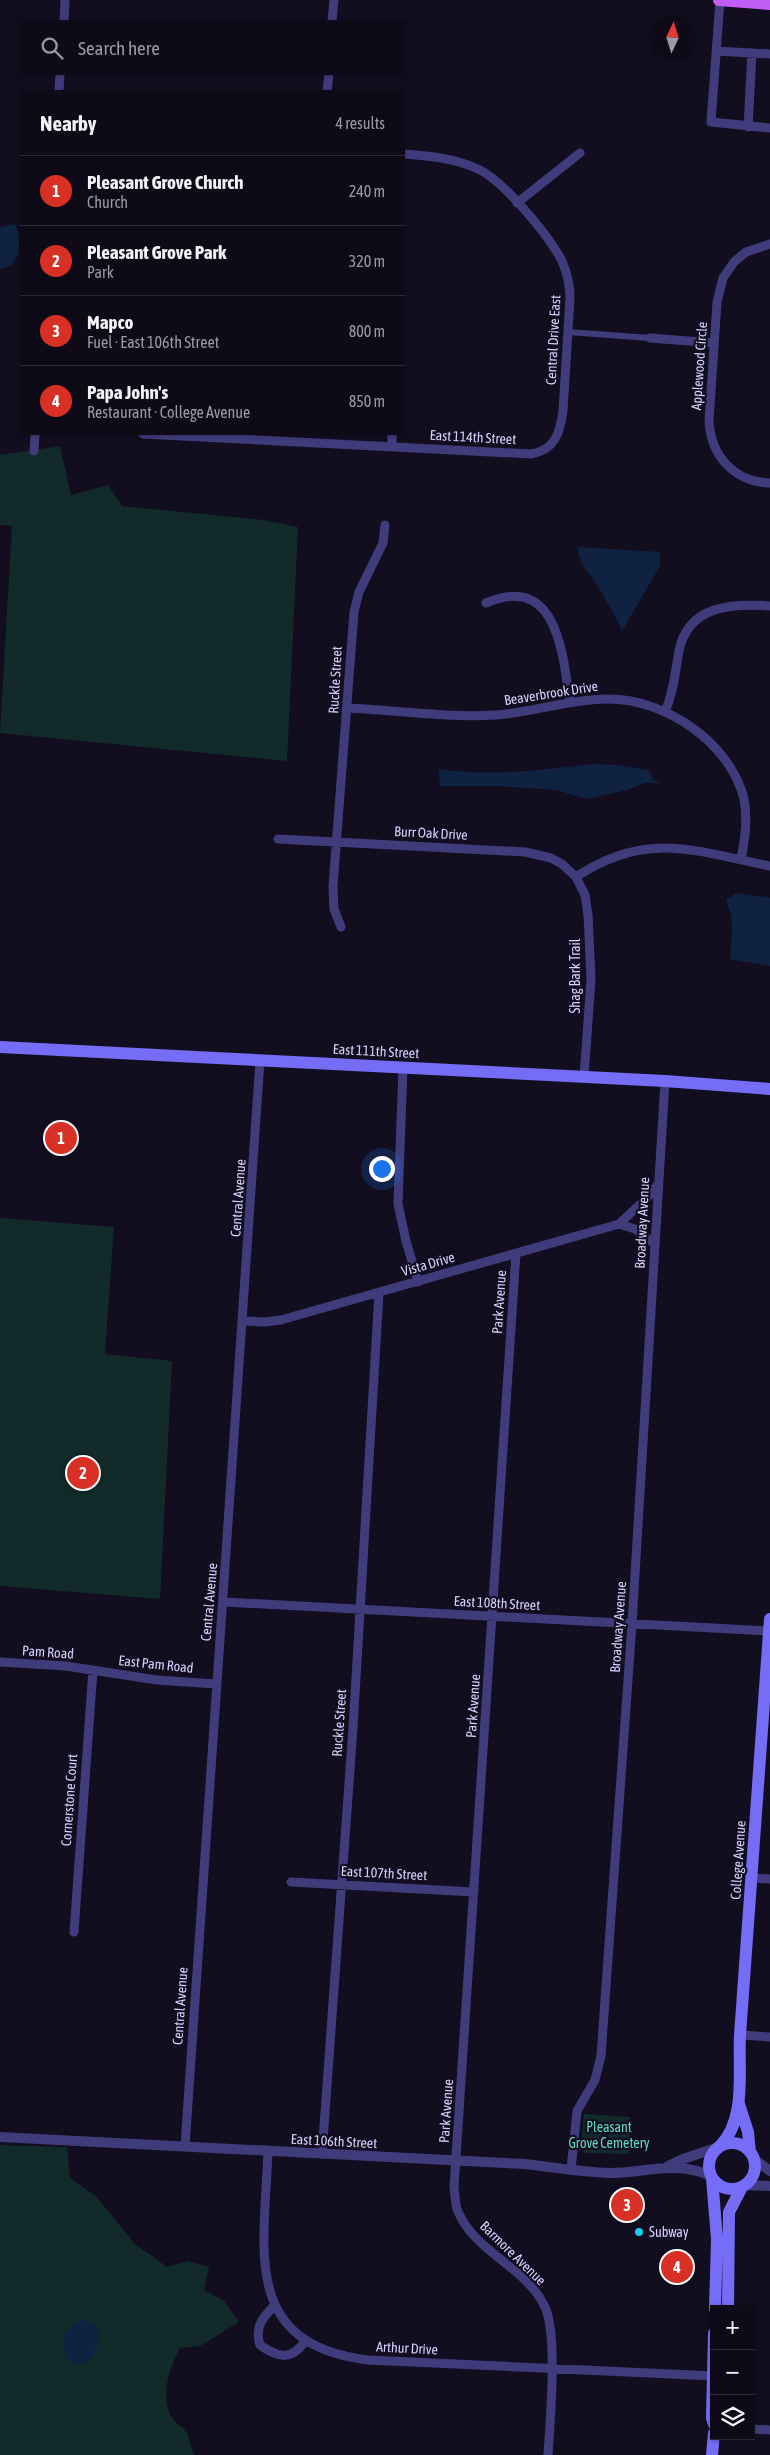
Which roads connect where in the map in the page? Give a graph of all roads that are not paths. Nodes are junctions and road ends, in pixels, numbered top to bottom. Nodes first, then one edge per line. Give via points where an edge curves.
1 (65, 0) edge
2 (334, 0) edge
3 (720, 0) edge
4 (770, 4) edge
5 (64, 20) edge
6 (332, 20) edge
7 (716, 51) junction
8 (752, 53) junction
9 (770, 54) edge
10 (60, 75) edge
11 (329, 75) edge
12 (59, 90) edge
13 (327, 90) edge
14 (748, 127) junction
15 (770, 128) edge
16 (580, 153) dead end
17 (405, 154) edge
18 (517, 203) junction
19 (770, 244) edge
20 (568, 332) junction
21 (650, 338) joint
22 (714, 343) junction
23 (35, 435) edge
24 (194, 435) edge
25 (392, 435) edge
26 (392, 447) junction
27 (34, 451) dead end
28 (531, 454) joint
29 (770, 483) edge
30 (385, 526) dead end
31 (486, 603) dead end
32 (770, 606) edge
33 (570, 703) junction
34 (347, 708) junction
35 (665, 712) junction
36 (278, 839) dead end
37 (337, 842) junction
38 (741, 859) junction
39 (770, 866) edge
40 (576, 877) junction
41 (341, 927) dead end
42 (0, 1047) edge
43 (260, 1060) junction
44 (403, 1068) junction
45 (584, 1077) junction
46 (770, 1080) edge
47 (665, 1081) junction
48 (750, 1086) junction
49 (770, 1089) edge
50 (658, 1184) junction
51 (619, 1224) junction
52 (655, 1244) junction
53 (516, 1253) junction
54 (418, 1282) junction
55 (379, 1293) junction
56 (244, 1321) junction
57 (224, 1602) junction
58 (360, 1609) junction
59 (492, 1616) junction
60 (632, 1624) junction
61 (769, 1625) edge
62 (0, 1662) edge
63 (93, 1670) junction
64 (216, 1684) junction
65 (752, 1878) junction
66 (770, 1879) edge
67 (291, 1882) dead end
68 (341, 1884) junction
69 (474, 1892) junction
70 (74, 1932) dead end
71 (740, 2035) junction
72 (770, 2037) edge
73 (739, 2104) junction
74 (0, 2137) edge
75 (185, 2146) junction
76 (718, 2147) junction
77 (268, 2150) junction
78 (322, 2154) junction
79 (752, 2156) junction
80 (457, 2161) junction
81 (667, 2167) junction
82 (571, 2169) junction
83 (770, 2171) edge
84 (711, 2177) junction
85 (743, 2186) junction
86 (770, 2186) edge
87 (275, 2305) junction
88 (715, 2305) edge
89 (728, 2305) edge
90 (305, 2341) junction
91 (551, 2370) junction
92 (710, 2376) edge
93 (755, 2428) edge
94 (770, 2430) edge
95 (713, 2440) edge
96 (548, 2455) edge
97 (712, 2455) edge

1 - 5 street
2 - 6 street
3 - 4 main road
3 - 7 street
7 - 8 street
7 - 14 street via 711,122
8 - 9 street
8 - 14 street
10 - 12 street
11 - 13 street
14 - 15 street
16 - 18 street
17 - 18 street, Central Drive East via 462,162 480,170
18 - 20 street, Central Drive East via 553,246 566,271 570,298
19 - 22 street, Applewood Circle via 746,252 723,278 717,302
20 - 21 street
20 - 28 street, Central Drive East via 560,430 547,448
21 - 22 street
22 - 29 street, Applewood Circle via 709,421 714,447 735,472 754,481
23 - 27 street
24 - 26 street, East 114th Street
25 - 26 street
26 - 28 street, East 114th Street
30 - 34 street, Ruckle Street via 382,542 357,599 350,644
31 - 33 street via 519,597 535,602 545,611 560,637
32 - 35 street via 721,606 695,622 681,643 672,695
33 - 34 street, Beaverbrook Drive via 482,716
33 - 35 street, Beaverbrook Drive via 618,699
34 - 37 street, Ruckle Street
35 - 38 street, Beaverbrook Drive via 715,748 736,777 746,810
36 - 37 street, Burr Oak Drive
37 - 40 street, Burr Oak Drive via 538,854 562,864
37 - 41 street, Ruckle Street via 333,899
38 - 39 street
38 - 40 street via 690,848 658,847 628,852
40 - 45 street, Shag Bark Trail via 585,895 588,915 590,1011
42 - 43 main road, East 111th Street
43 - 44 main road, East 111th Street
43 - 56 street, Central Avenue
44 - 45 main road, East 111th Street
44 - 54 street via 398,1204
45 - 47 main road, East 111th Street
46 - 48 main road, East 111th Street
47 - 48 main road, East 111th Street
47 - 50 street, Broadway Avenue
48 - 49 main road, East 111th Street
50 - 51 street, Vista Drive
50 - 52 street, Broadway Avenue
51 - 52 street via 643,1234
51 - 53 street, Vista Drive
52 - 60 street, Broadway Avenue
53 - 54 street, Vista Drive
53 - 59 street, Park Avenue
54 - 55 street, Vista Drive
55 - 56 street, Vista Drive via 274,1322
55 - 58 street, Ruckle Street
56 - 57 street, Central Avenue
57 - 58 street, East 108th Street
57 - 64 street, Central Avenue
58 - 59 street, East 108th Street
58 - 68 street, Ruckle Street
59 - 60 street, East 108th Street
59 - 69 street, Park Avenue
60 - 61 street, East 108th Street
60 - 82 street, Broadway Avenue via 601,2056 595,2080 576,2115
61 - 65 main road, College Avenue
62 - 63 street, Pam Road
63 - 64 street, East Pam Road via 157,1680
63 - 70 street, Cornerstone Court
64 - 75 street, Central Avenue
65 - 66 street
65 - 71 main road, College Avenue
67 - 68 street, East 107th Street
68 - 69 street, East 107th Street
68 - 78 street, Ruckle Street
69 - 80 street, Park Avenue
71 - 72 street
71 - 73 main road, College Avenue
73 - 76 main road, College Avenue via 734,2125 727,2139
73 - 79 main road, College Avenue
74 - 75 street, East 106th Street
75 - 77 street, East 106th Street
76 - 79 main road via 736,2143
76 - 81 street, East 106th Street
76 - 84 main road via 709,2161
77 - 78 street, East 106th Street
77 - 87 street, Arthur Drive via 263,2254 268,2287
78 - 80 street, East 106th Street
79 - 83 street
79 - 85 main road via 752,2176
80 - 82 street, East 106th Street
80 - 91 street, Barmore Avenue via 454,2178 456,2207 464,2224 533,2288 546,2308 552,2341
81 - 82 street, East 106th Street via 609,2173
81 - 84 street, East 106th Street via 693,2169
84 - 85 main road via 725,2188
84 - 88 main road via 717,2239
85 - 86 street
85 - 89 main road via 729,2212
87 - 90 street, Arthur Drive via 285,2321
87 - 90 street via 258,2328 260,2345 273,2355 281,2356 293,2352
90 - 91 street, Arthur Drive via 333,2353 368,2360
91 - 92 street, Arthur Drive
91 - 96 street, Barmore Avenue
93 - 94 street
95 - 97 main road

